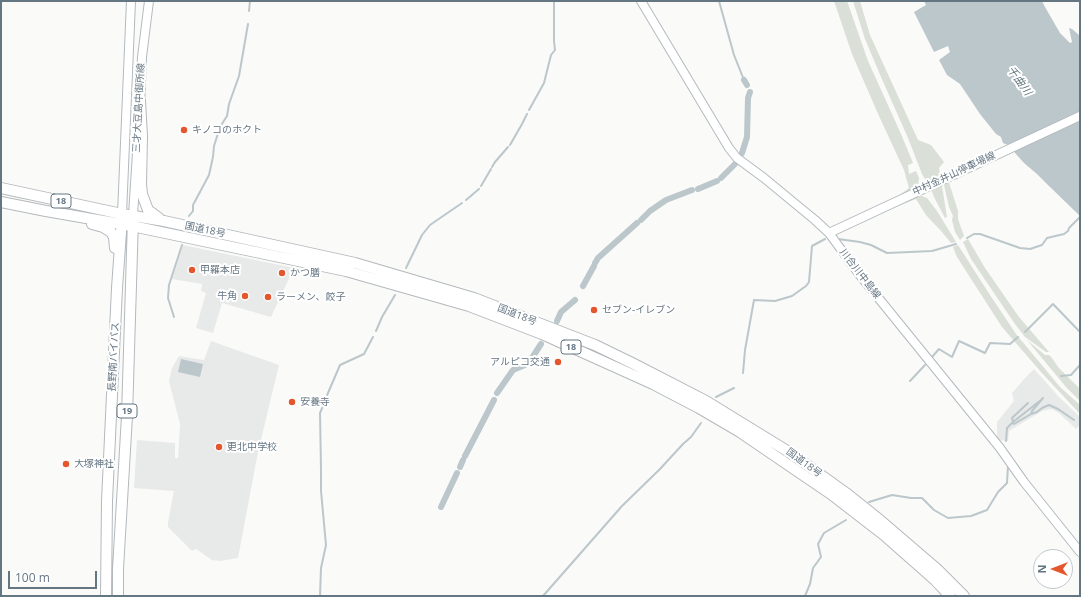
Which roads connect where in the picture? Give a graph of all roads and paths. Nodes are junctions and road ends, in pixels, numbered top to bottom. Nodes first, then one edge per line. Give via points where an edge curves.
1 (130, 1) edge
2 (149, 1) edge
3 (641, 1) edge
4 (140, 101) junction
5 (1080, 116) edge
6 (1, 188) edge
7 (1, 202) edge
8 (46, 212) junction
9 (122, 219) junction
10 (133, 220) junction
11 (164, 221) junction
12 (829, 233) junction
13 (117, 288) junction
14 (1080, 552) edge
15 (106, 596) edge
16 (118, 596) edge
17 (950, 596) edge
18 (964, 596) edge

1 - 9 main road, 三才大豆島中御所線
2 - 4 main road, 三才大豆島中御所線
3 - 12 main road, 川合川中島線 via 737,158
4 - 10 main road, 三才大豆島中御所線
4 - 11 highway via 142,194 148,210
5 - 12 main road, 中村金井山停車場線
6 - 9 highway, 国道18号 / 18
7 - 8 highway, 国道18号 / 18
8 - 9 highway, 国道18号 / 18
8 - 13 highway via 103,227 111,232 114,237
9 - 10 highway, 国道18号 / 18
9 - 13 highway, 長野南バイパス / 19
10 - 11 highway, 国道18号 / 18
10 - 16 highway, 長野南バイパス / 19
10 - 17 highway, 国道18号 / 18 via 346,271 469,306 542,334 653,384 740,432 831,494 884,535
11 - 18 highway, 国道18号 / 18 via 355,263 474,298 595,345 706,401 789,452 881,521
12 - 14 main road, 川合川中島線
13 - 15 highway, 長野南バイパス / 19 via 107,500

